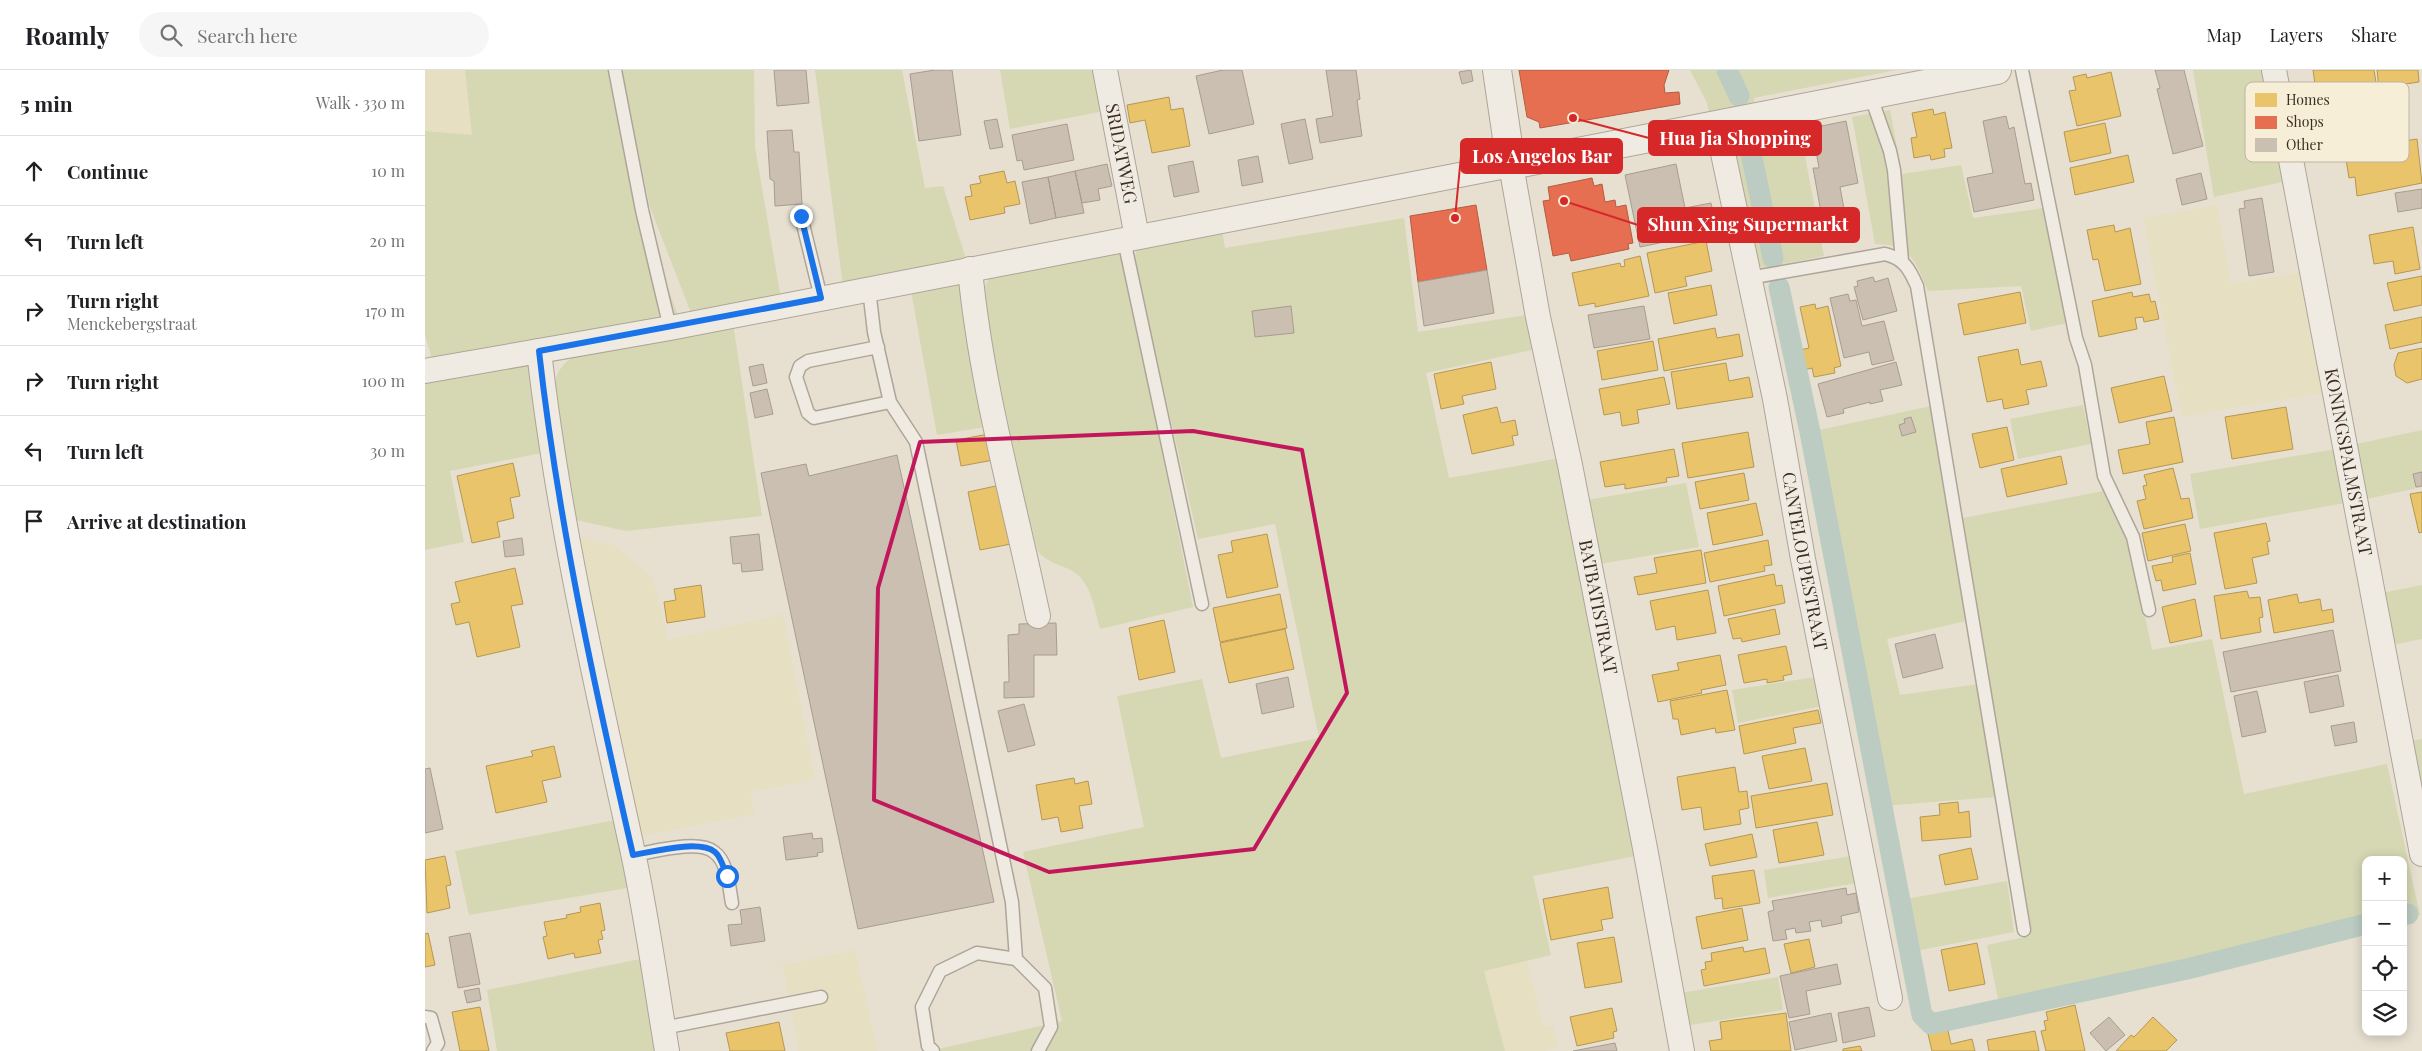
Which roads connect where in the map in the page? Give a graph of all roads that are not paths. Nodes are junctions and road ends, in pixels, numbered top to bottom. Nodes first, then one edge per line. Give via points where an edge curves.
1 (615, 70) edge
2 (1105, 70) edge
3 (1497, 70) edge
4 (1997, 70) edge
5 (2022, 70) edge
6 (1870, 94) junction
7 (1717, 125) junction
8 (2290, 162) edge
9 (1511, 165) junction
10 (801, 216) dead end
11 (1131, 238) junction
12 (1902, 260) junction
13 (970, 269) junction
14 (1749, 278) junction
15 (869, 289) junction
16 (821, 298) junction
17 (670, 328) junction
18 (878, 347) junction
19 (539, 351) junction
20 (426, 367) edge
21 (890, 402) junction
22 (1202, 604) dead end
23 (2149, 610) dead end
24 (1038, 616) dead end
25 (2422, 854) edge
26 (633, 855) junction
27 (732, 903) dead end
28 (2024, 930) dead end
29 (1016, 959) junction
30 (821, 997) dead end
31 (1889, 998) dead end
32 (425, 1016) edge
33 (663, 1028) junction
34 (433, 1051) edge
35 (667, 1051) edge
36 (933, 1051) edge
37 (1039, 1051) edge
38 (1682, 1051) edge

1 - 17 lane via 642,210
2 - 11 street, SRIDATWEG
3 - 9 street
4 - 6 street
5 - 23 lane via 2076,338 2085,365 2104,476 2133,537
6 - 7 street
6 - 12 lane via 1894,170
7 - 9 street
7 - 14 street, CANTELOUPESTRAAT
8 - 25 street, KONINGSPALMSTRAAT
9 - 11 street
9 - 38 street, BATBATISTRAAT
10 - 16 lane
11 - 13 street
11 - 22 lane
12 - 14 lane via 1885,254 1872,254
12 - 28 lane via 1917,286
13 - 15 street
13 - 24 street via 990,404
14 - 31 street, CANTELOUPESTRAAT
15 - 16 street
15 - 18 lane
16 - 17 street
17 - 19 street
18 - 21 lane
18 - 21 lane via 808,361 800,366 796,377 808,413 814,418
19 - 20 street
19 - 26 street via 546,420 587,644
21 - 29 lane via 916,442 1012,902
26 - 27 lane via 696,846 716,852 722,862
26 - 33 street
29 - 36 lane via 977,953 940,971 922,1007 928,1046
29 - 37 lane via 1045,988 1051,1028
30 - 33 lane
32 - 34 lane via 431,1018 438,1043
33 - 35 street

